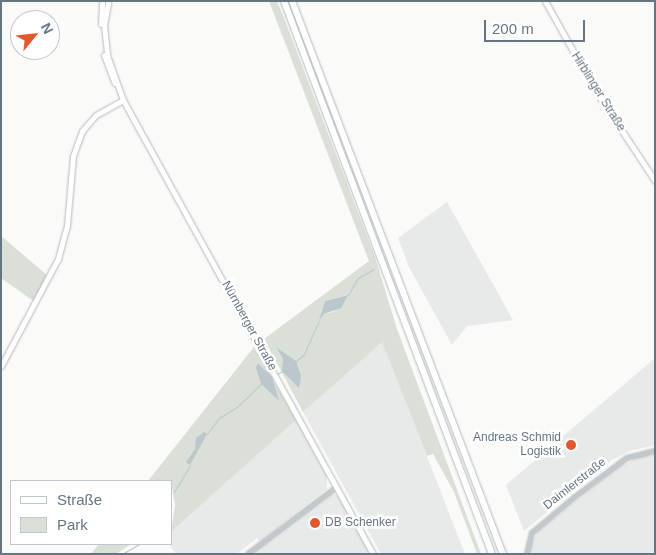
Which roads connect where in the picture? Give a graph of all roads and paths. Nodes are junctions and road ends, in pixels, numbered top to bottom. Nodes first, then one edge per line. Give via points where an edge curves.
1 (284, 1) edge
2 (292, 1) edge
3 (545, 1) edge
4 (101, 2) edge
5 (110, 2) edge
6 (103, 41) junction
7 (123, 100) junction
8 (655, 181) edge
9 (1, 366) edge
10 (655, 451) edge
11 (336, 487) junction
12 (248, 554) edge
13 (373, 554) edge
14 (492, 554) edge
15 (503, 554) edge
16 (527, 554) edge

1 - 14 highway
2 - 15 highway
3 - 8 street, Hirblinger Straße via 594,90
4 - 5 street
4 - 6 street
5 - 6 street
6 - 7 street, Nürnberger Straße
7 - 9 street via 96,115 82,131 73,156 67,226 58,259
7 - 11 street, Nürnberger Straße
10 - 16 street, Daimlerstraße via 636,454 619,463 562,507 532,533
11 - 12 street
11 - 13 street, Nürnberger Straße

